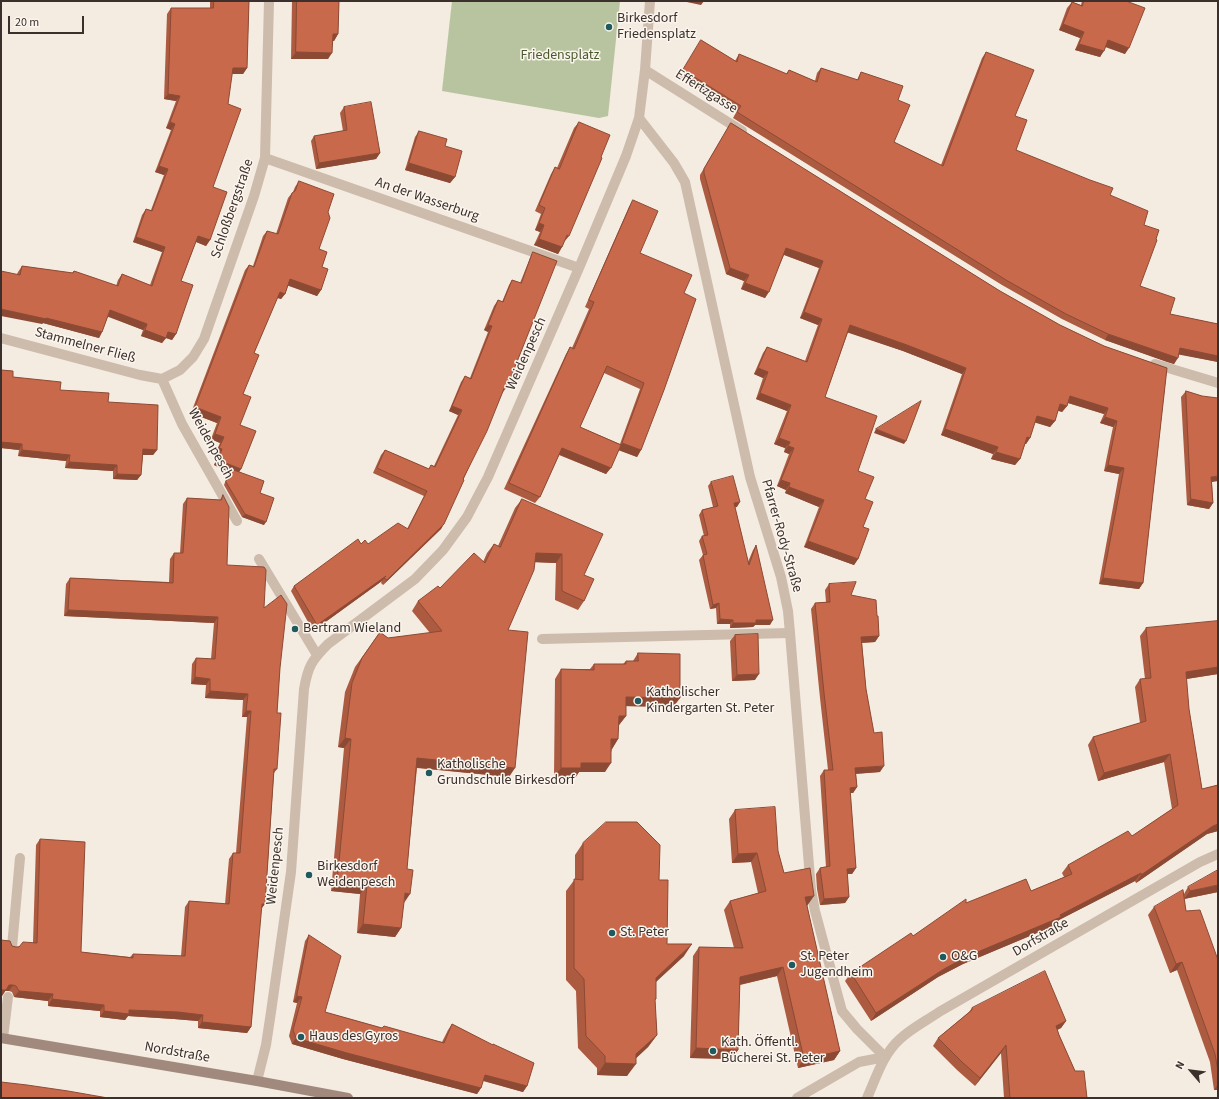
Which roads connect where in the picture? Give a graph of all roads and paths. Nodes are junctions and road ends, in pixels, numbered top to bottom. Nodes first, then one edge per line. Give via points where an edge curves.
1 (269, 1) edge
2 (650, 1) edge
3 (645, 70) junction
4 (639, 118) junction
5 (752, 137) edge
6 (265, 158) junction
7 (579, 268) junction
8 (1, 338) edge
9 (1144, 360) edge
10 (162, 379) junction
11 (1218, 383) edge
12 (237, 521) dead end
13 (259, 559) dead end
14 (790, 633) junction
15 (542, 639) dead end
16 (317, 655) junction
17 (1218, 854) edge
18 (20, 858) dead end
19 (12, 947) edge
20 (8, 997) edge
21 (2, 1038) edge
22 (885, 1057) junction
23 (257, 1081) junction
24 (348, 1098) edge
25 (797, 1098) edge
26 (867, 1098) edge

1 - 6 street, Schloßbergstraße
2 - 3 street, Weidenpesch
3 - 4 street, Weidenpesch
3 - 5 street, Effertzgasse
4 - 7 street, Weidenpesch via 626,156
4 - 14 street, Pfarrer-Rody-Straße via 674,163 685,182 750,477 781,578
6 - 7 street, An der Wasserburg
6 - 10 street, Schloßbergstraße via 204,339 193,357 180,370
7 - 16 street, Weidenpesch via 488,477 467,516 443,550 415,579
8 - 10 street, Stammelner Fließ
9 - 11 street
10 - 12 street, Weidenpesch via 182,424
13 - 16 street
14 - 15 street
14 - 22 street, Pfarrer-Rody-Straße via 811,890 815,911 842,1012
16 - 23 street, Weidenpesch via 310,664 304,689 291,872 266,1045
17 - 22 street, Dorfstraße via 939,1012 899,1039
18 - 19 street
20 - 21 street
21 - 23 street, Nordstraße
22 - 25 street via 859,1062
22 - 26 street, Dorfstraße
23 - 24 street, Nordstraße

